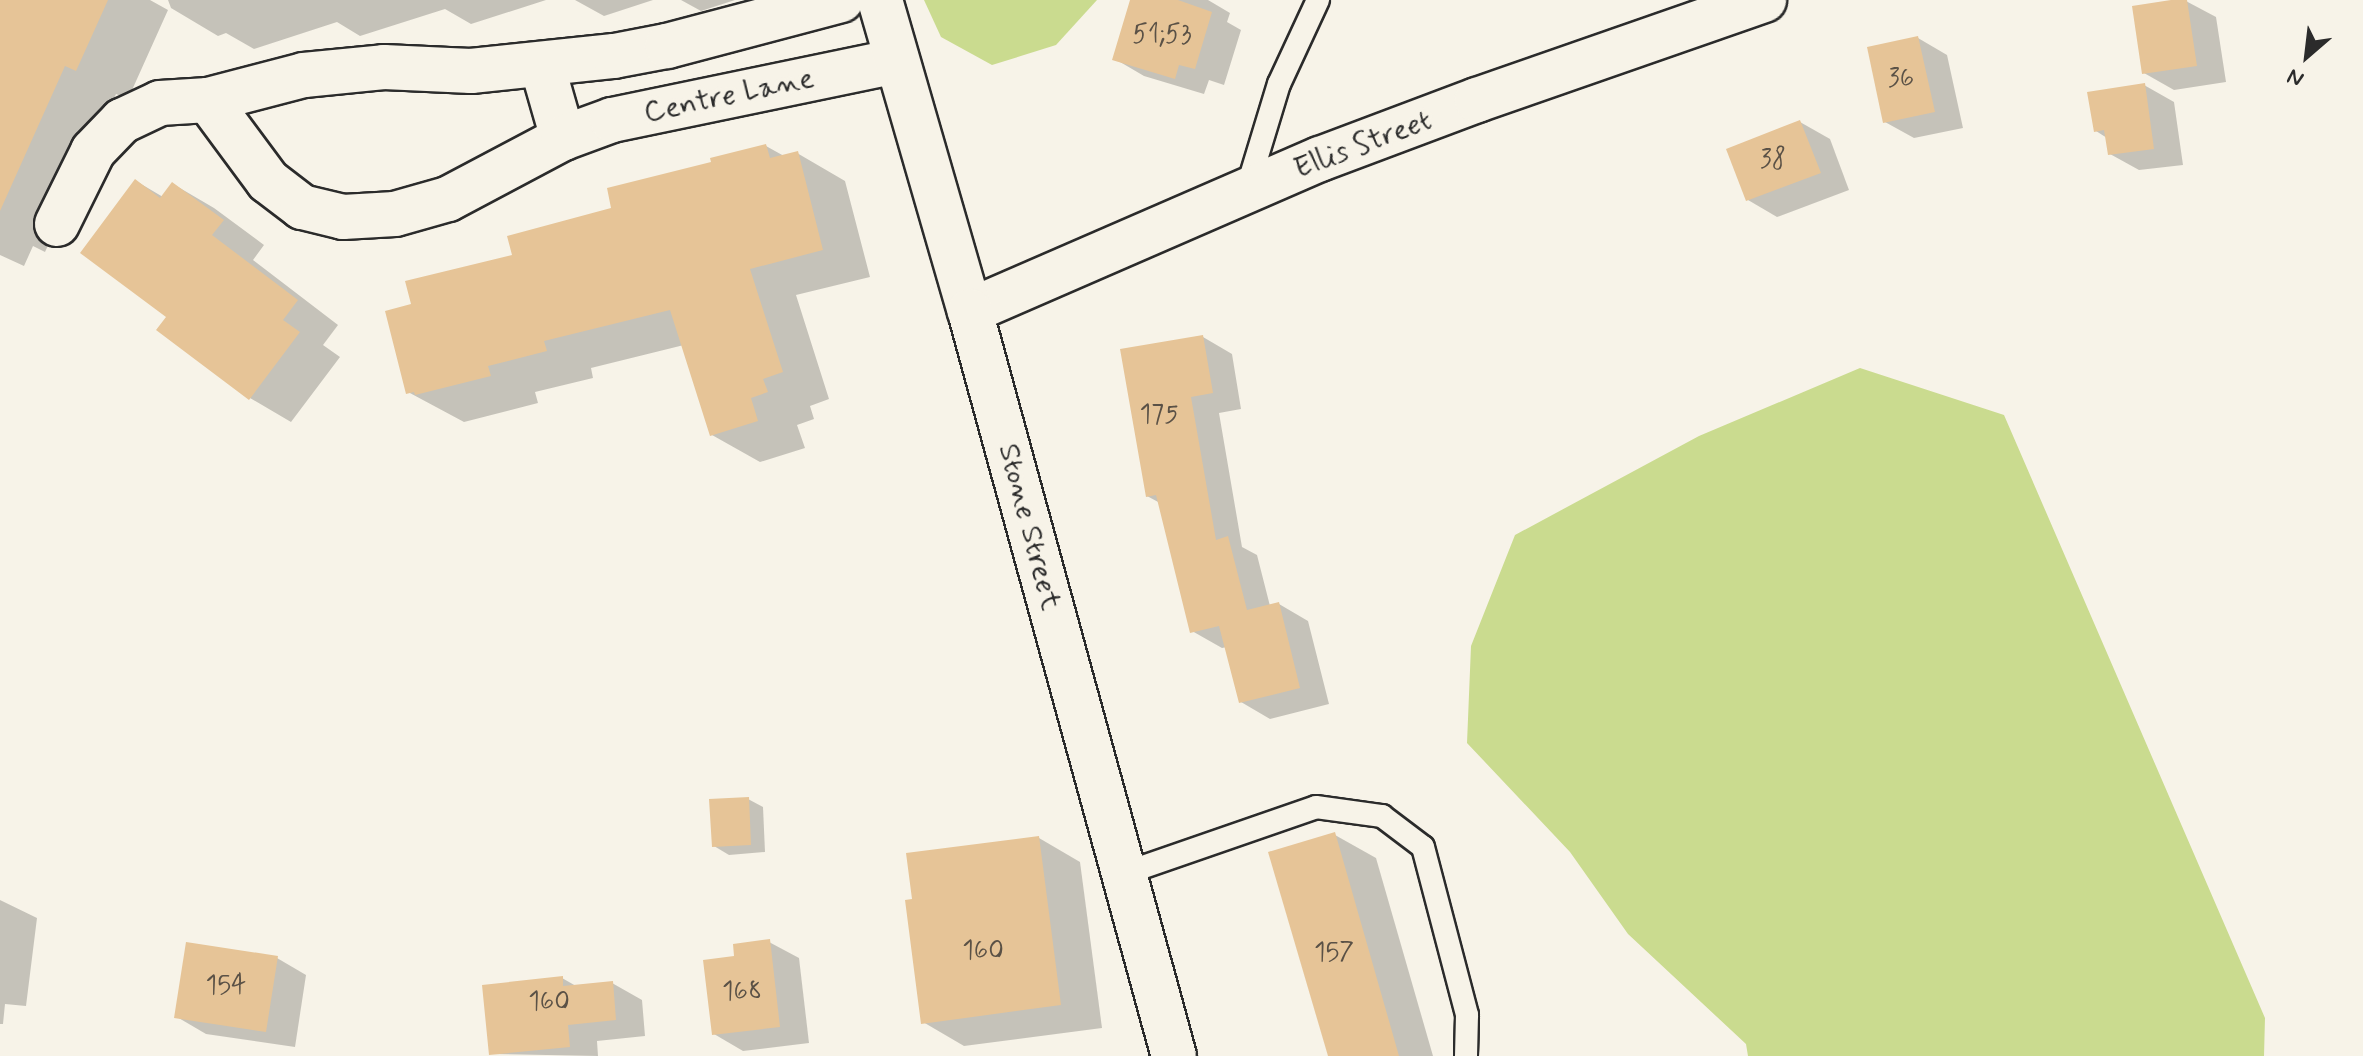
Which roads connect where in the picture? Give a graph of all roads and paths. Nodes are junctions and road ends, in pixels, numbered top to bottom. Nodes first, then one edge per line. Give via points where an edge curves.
1 (841, 0) edge
2 (880, 0) edge
3 (1318, 0) edge
4 (1764, 0) edge
5 (897, 61) junction
6 (542, 65) junction
7 (208, 100) junction
8 (563, 138) junction
9 (1246, 192) junction
10 (57, 224) dead end
11 (970, 311) junction
12 (1123, 874) junction
13 (1174, 1056) edge
14 (1466, 1056) edge

1 - 6 street, Centre Lane via 667,46
2 - 5 street, Stone Street
3 - 9 lane via 1279,84
4 - 9 street, Ellis Street via 1477,100
5 - 8 street, Centre Lane via 612,120
5 - 11 street, Stone Street
6 - 7 street, Centre Lane via 471,71 384,67 304,75
6 - 8 street
7 - 8 street, Centre Lane via 268,181 302,207 343,217 395,214 448,199
7 - 10 street, Centre Lane via 160,103 122,121 93,151
9 - 11 street, Ellis Street
11 - 12 street, Stone Street
12 - 13 street, Stone Street
12 - 14 lane via 1316,807 1382,816 1423,847 1467,1015

